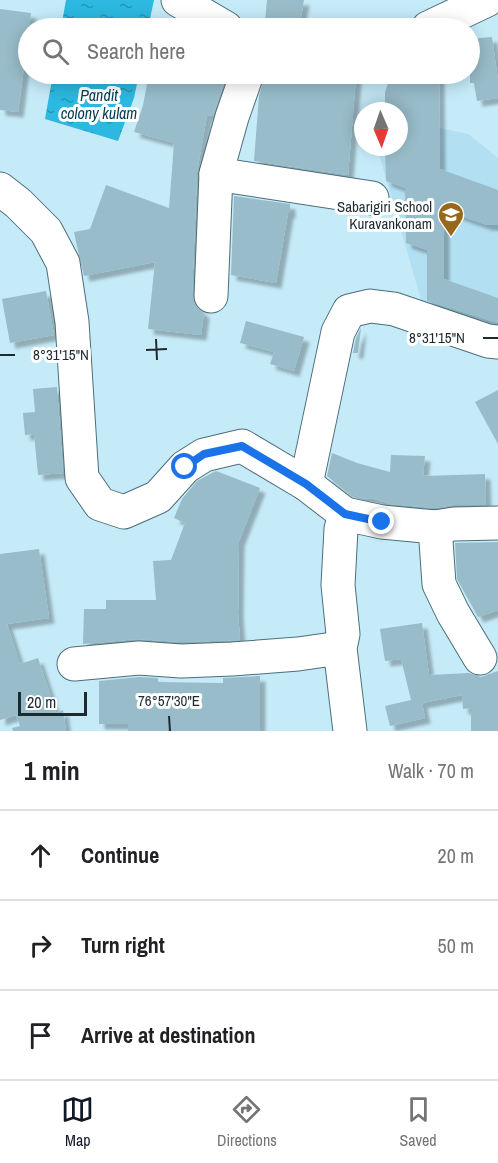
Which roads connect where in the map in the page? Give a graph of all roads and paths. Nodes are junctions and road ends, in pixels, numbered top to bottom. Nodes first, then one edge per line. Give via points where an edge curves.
1 (178, 0) edge
2 (487, 0) edge
3 (217, 16) edge
4 (449, 18) edge
5 (244, 84) edge
6 (216, 174) junction
7 (0, 189) edge
8 (372, 198) dead end
9 (211, 296) dead end
10 (498, 342) edge
11 (306, 484) junction
12 (345, 514) junction
13 (498, 523) edge
14 (435, 527) junction
15 (340, 648) junction
16 (480, 658) dead end
17 (74, 664) dead end
18 (350, 731) edge

1 - 3 street
2 - 4 street
5 - 6 street
6 - 8 street
6 - 9 street
7 - 11 street via 46,231 63,263 72,322 82,478 99,504 124,512 158,497 185,467 204,454 242,446
10 - 11 street via 394,309 370,306 349,311 338,332
11 - 12 street
12 - 14 street
12 - 15 street via 338,585 343,634
13 - 14 street
14 - 16 street via 439,584
15 - 17 street via 232,659 139,658
15 - 18 street

